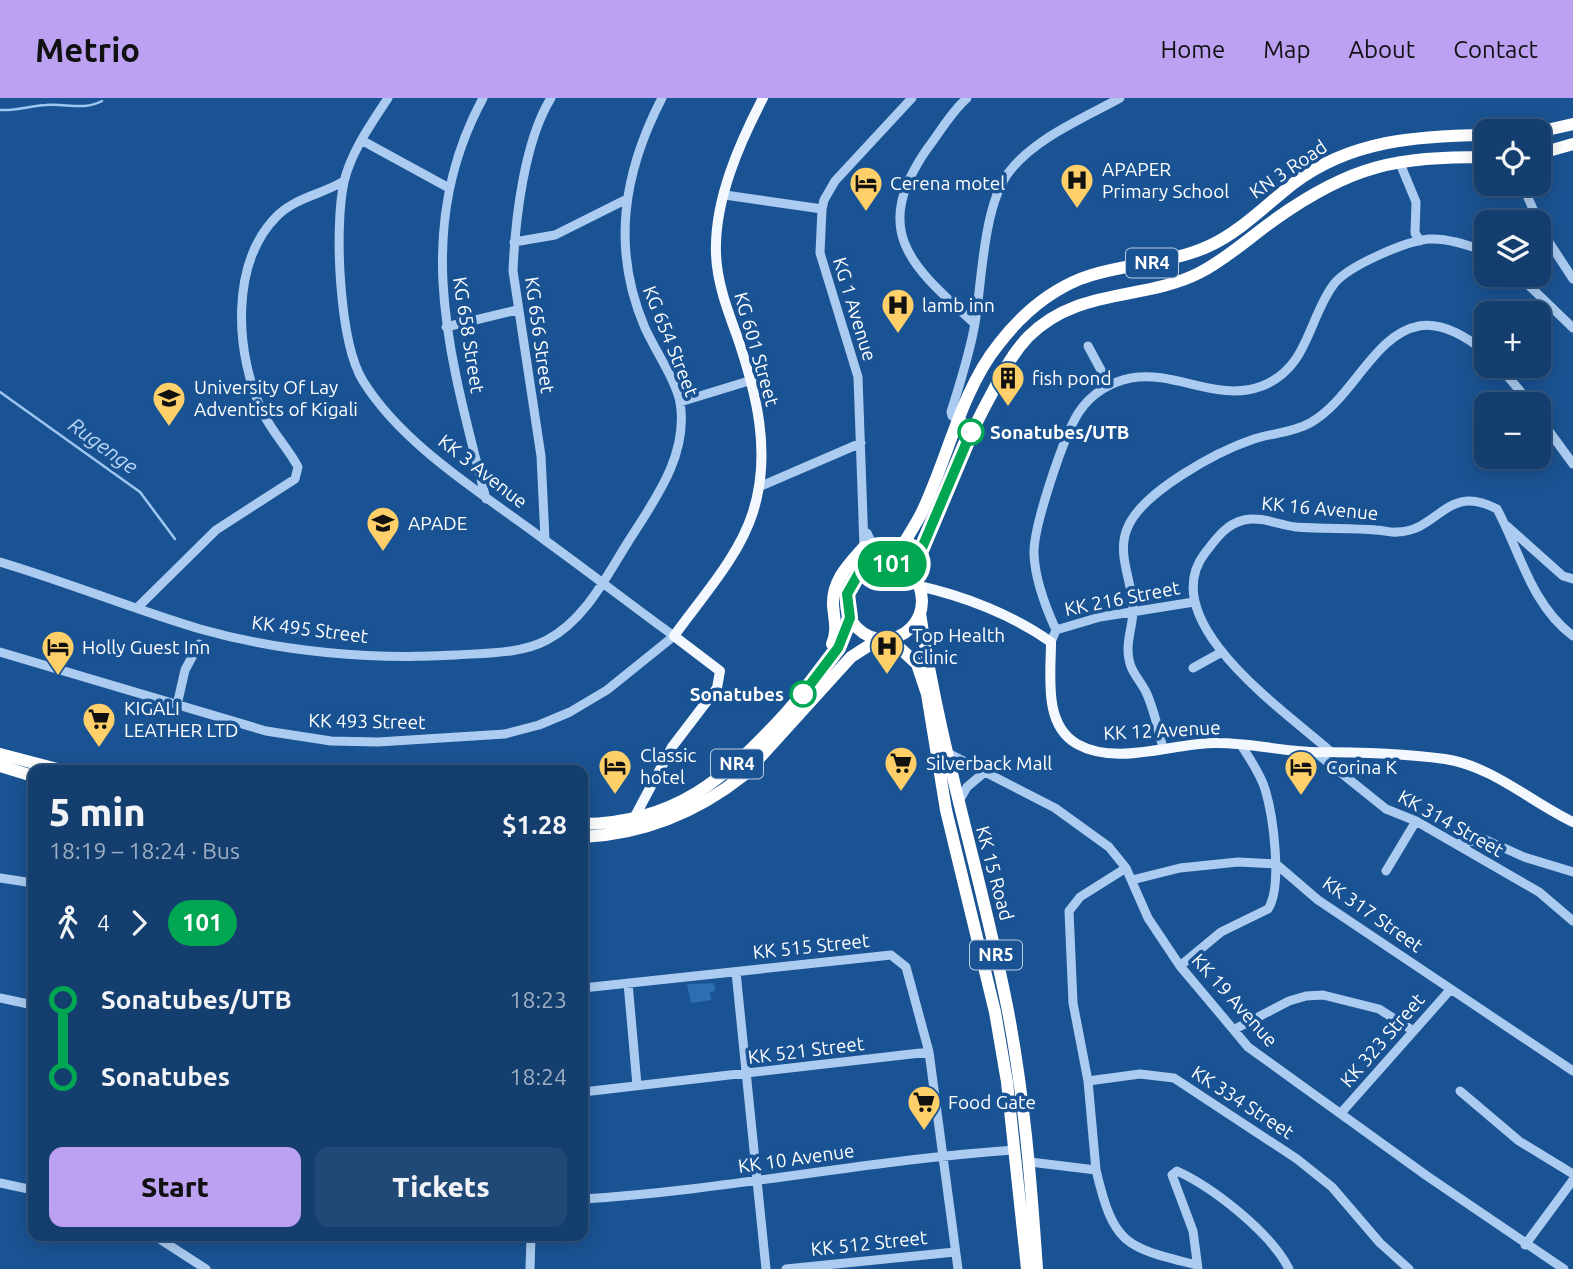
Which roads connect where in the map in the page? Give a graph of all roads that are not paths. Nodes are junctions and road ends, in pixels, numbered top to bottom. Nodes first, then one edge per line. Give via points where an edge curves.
1 (388, 98) edge
2 (483, 98) edge
3 (551, 98) edge
4 (663, 98) edge
5 (763, 98) edge
6 (912, 98) edge
7 (967, 98) edge
8 (1120, 98) edge
9 (1573, 124) edge
10 (1551, 129) edge
11 (1474, 135) edge
12 (363, 141) junction
13 (1573, 144) edge
14 (1551, 150) edge
15 (1474, 158) edge
16 (1399, 161) junction
17 (344, 181) junction
18 (449, 188) junction
19 (725, 195) junction
20 (1527, 196) edge
21 (308, 197) junction
22 (342, 197) junction
23 (625, 200) junction
24 (822, 209) junction
25 (1420, 241) junction
26 (514, 242) junction
27 (1474, 249) edge
28 (1573, 279) edge
29 (1530, 287) edge
30 (517, 310) junction
31 (975, 324) junction
32 (446, 327) junction
33 (1573, 328) edge
34 (1474, 343) edge
35 (1088, 345) dead end
36 (1509, 378) edge
37 (752, 380) junction
38 (1109, 385) junction
39 (1521, 392) edge
40 (680, 401) junction
41 (959, 420) junction
42 (973, 427) junction
43 (1551, 434) edge
44 (861, 443) junction
45 (1573, 464) edge
46 (759, 487) junction
47 (486, 499) junction
48 (864, 521) junction
49 (1506, 525) junction
50 (545, 540) junction
51 (864, 547) junction
52 (0, 562) edge
53 (886, 563) junction
54 (868, 566) junction
55 (911, 574) junction
56 (1573, 579) edge
57 (602, 583) junction
58 (919, 586) junction
59 (1194, 602) junction
60 (137, 608) junction
61 (1133, 612) junction
62 (920, 613) junction
63 (850, 618) junction
64 (1056, 630) junction
65 (674, 636) junction
66 (1573, 636) edge
67 (885, 639) junction
68 (1051, 642) junction
69 (199, 644) dead end
70 (0, 652) edge
71 (1220, 653) junction
72 (1193, 668) dead end
73 (824, 675) junction
74 (177, 705) junction
75 (1241, 745) junction
76 (1163, 747) junction
77 (1329, 750) junction
78 (946, 752) junction
79 (1315, 752) junction
80 (0, 754) edge
81 (42, 765) edge
82 (0, 766) edge
83 (986, 771) junction
84 (28, 774) edge
85 (648, 788) junction
86 (958, 803) junction
87 (654, 814) junction
88 (1416, 821) junction
89 (1573, 822) edge
90 (588, 824) edge
91 (633, 826) junction
92 (588, 836) edge
93 (1457, 844) junction
94 (1276, 864) junction
95 (1126, 868) junction
96 (1386, 872) dead end
97 (1573, 872) edge
98 (0, 877) edge
99 (1132, 880) junction
100 (28, 882) edge
101 (1573, 921) edge
102 (1180, 966) junction
103 (736, 972) junction
104 (628, 983) junction
105 (588, 987) edge
106 (1450, 990) junction
107 (0, 998) edge
108 (28, 1004) edge
109 (1236, 1029) junction
110 (1412, 1030) junction
111 (929, 1052) junction
112 (1573, 1071) edge
113 (747, 1075) junction
114 (1088, 1081) junction
115 (637, 1085) junction
116 (588, 1091) edge
117 (1460, 1091) dead end
118 (1341, 1113) junction
119 (1014, 1150) junction
120 (944, 1155) junction
121 (1030, 1162) junction
122 (1096, 1170) junction
123 (1573, 1174) edge
124 (1573, 1180) edge
125 (756, 1182) junction
126 (0, 1183) edge
127 (28, 1189) edge
128 (588, 1199) edge
129 (163, 1241) edge
130 (531, 1241) edge
131 (1525, 1245) junction
132 (955, 1252) junction
133 (1198, 1267) edge
134 (206, 1269) edge
135 (530, 1269) edge
136 (766, 1269) edge
137 (786, 1269) edge
138 (958, 1269) edge
139 (1027, 1269) edge
140 (1037, 1269) edge
141 (1289, 1269) edge
142 (1409, 1269) edge
143 (1564, 1269) edge

1 - 12 street, KK 3 Avenue
2 - 18 street, KG 658 Street
3 - 26 street, KG 656 Street via 531,151
4 - 23 street, KG 654 Street
5 - 19 main road, KG 601 Street via 747,129
6 - 24 street, KG 1 Avenue via 835,181
7 - 31 street via 909,176 900,220 903,240 918,269
8 - 31 street via 1065,128 1008,173 992,214
9 - 10 highway
11 - 41 highway, KN 3 Road / NR4 via 1423,136 1347,153 1322,164 1212,245 1082,279 1054,292 1024,314 996,347
12 - 17 street, KK 3 Avenue
12 - 18 street
13 - 14 highway
15 - 16 highway, KN 3 Road / NR4
16 - 25 street via 1416,202 1415,233
16 - 42 highway, KN 3 Road / NR4 via 1366,169 1323,189 1199,273 1110,294 1051,319 1028,337 1009,361
17 - 21 street
17 - 22 street, KK 3 Avenue
18 - 32 street, KG 658 Street via 440,263
19 - 24 street
19 - 37 main road, KG 601 Street via 717,227 718,274
20 - 28 street via 1545,236
21 - 22 street
21 - 60 street via 289,206 267,228 254,253 243,299 243,337 251,384 298,473 290,485 216,530
22 - 47 street, KK 3 Avenue via 344,311 361,378 401,426
23 - 26 street via 555,235
23 - 40 street, KG 654 Street via 624,239 633,298
24 - 44 street, KG 1 Avenue via 820,253 858,377
25 - 27 street via 1448,241
25 - 38 street via 1387,253 1335,283 1302,352 1263,385 1222,392 1151,377
26 - 30 street, KG 656 Street
29 - 33 street
30 - 32 street
30 - 50 street, KG 656 Street via 541,456
31 - 41 street via 951,412
32 - 47 street, KG 658 Street
34 - 61 street via 1438,327 1419,326 1402,333 1374,353 1360,377 1312,422 1231,447 1149,499 1136,511 1123,539
35 - 38 street
36 - 39 street
37 - 40 street
37 - 46 main road, KG 601 Street via 761,428
38 - 64 street via 1094,395 1075,421 1035,538 1038,579
40 - 57 street, KG 654 Street via 679,441 672,466
41 - 42 street
41 - 53 highway, KN 3 Road / NR4 via 921,514
42 - 55 highway, KN 3 Road / NR4
43 - 45 street
44 - 46 street
44 - 48 street, KG 1 Avenue
46 - 65 main road, KG 601 Street via 746,531
47 - 50 street, KK 3 Avenue
48 - 51 street, KG 1 Avenue
48 - 53 street, KG 1 Avenue
49 - 56 street via 1563,576
49 - 59 street, KK 16 Avenue via 1497,509 1471,500 1451,504 1411,531 1402,532 1244,520 1219,534 1198,563
49 - 66 street, KK 16 Avenue via 1537,595 1558,625
50 - 57 street, KK 3 Avenue
51 - 54 street, KG 1 Avenue
51 - 73 highway via 834,589 836,627
52 - 60 street, KK 495 Street
53 - 54 highway
53 - 55 highway
54 - 63 highway via 852,581 847,594
55 - 58 highway
57 - 60 street, KK 495 Street via 575,620 547,640 515,650 438,656 358,654 263,643
57 - 65 street, KK 3 Avenue
58 - 62 highway
58 - 68 main road via 1012,618
59 - 61 street, KK 216 Street
59 - 71 street
61 - 64 street, KK 216 Street
61 - 76 street via 1128,629 1132,668 1151,704
62 - 67 highway via 914,625
62 - 78 highway, KK 15 Road / NR5
63 - 67 highway via 857,628
63 - 73 highway
64 - 68 street
65 - 74 street, KK 493 Street via 607,690 570,712 505,734 331,741 266,731
65 - 85 main road, KK 3 Avenue via 715,665 721,679
67 - 73 highway
67 - 119 highway, KK 15 Road / NR5 via 913,658 922,675 946,810 995,1012
68 - 76 main road, KK 12 Avenue via 1053,712 1067,737 1106,754
69 - 74 street via 185,670
70 - 74 street, KK 493 Street
71 - 72 street
71 - 77 street
73 - 87 highway, NR4 via 734,766 704,790
73 - 91 highway, NR4 via 744,775 673,818
75 - 76 main road, KK 12 Avenue
75 - 79 main road, KK 12 Avenue
75 - 94 street via 1264,786
77 - 79 main road, KK 12 Avenue
77 - 89 main road, KK 12 Avenue via 1467,764
78 - 83 street, KK 19 Avenue
78 - 86 highway, KK 15 Road / NR5
79 - 88 street, KK 314 Street via 1386,808
80 - 81 highway
82 - 84 highway
83 - 86 street via 967,787
83 - 95 street, KK 19 Avenue via 1086,828
85 - 87 main road
85 - 91 main road, KK 3 Avenue
86 - 121 highway, KK 15 Road / NR5 via 1007,1008
87 - 91 highway, NR4
88 - 93 street, KK 314 Street
88 - 96 street
90 - 91 highway, NR4
91 - 92 highway, NR4
93 - 97 street via 1484,839
93 - 101 street, KK 314 Street via 1539,892
94 - 99 street via 1238,862 1180,868
94 - 102 street via 1268,909 1222,932
94 - 106 street, KK 317 Street via 1318,900
95 - 99 street, KK 19 Avenue
95 - 114 street via 1080,897 1069,911 1073,1003
98 - 100 street
99 - 102 street, KK 19 Avenue via 1148,918
102 - 109 street, KK 19 Avenue
103 - 104 street, KK 515 Street
103 - 111 street, KK 515 Street via 891,955 906,967
103 - 113 street
104 - 105 street, KK 515 Street
104 - 115 street
106 - 110 street, KK 323 Street
106 - 112 street, KK 317 Street
107 - 108 street
109 - 110 street via 1289,1001 1323,995 1378,1009
109 - 118 street, KK 19 Avenue via 1257,1054
110 - 118 street, KK 323 Street
111 - 113 street, KK 521 Street
111 - 120 street
113 - 115 street, KK 521 Street
113 - 125 street
114 - 122 street
114 - 142 street, KK 334 Street via 1140,1073 1174,1078 1332,1186 1380,1243
115 - 116 street, KK 521 Street
117 - 123 street via 1519,1141
118 - 131 street, KK 19 Avenue
119 - 120 street, KK 10 Avenue
119 - 139 highway, KK 15 Road / NR5
120 - 125 street, KK 10 Avenue
120 - 132 street
121 - 122 street
121 - 140 highway, KK 15 Road / NR5
122 - 133 street via 1112,1225 1122,1237 1144,1252
124 - 131 street
125 - 128 street, KK 10 Avenue
125 - 136 street
126 - 127 street
129 - 134 street
130 - 135 street
131 - 143 street, KK 19 Avenue
132 - 137 street, KK 512 Street
132 - 138 street
133 - 141 street via 1193,1231 1172,1175 1177,1171 1251,1224 1283,1256

